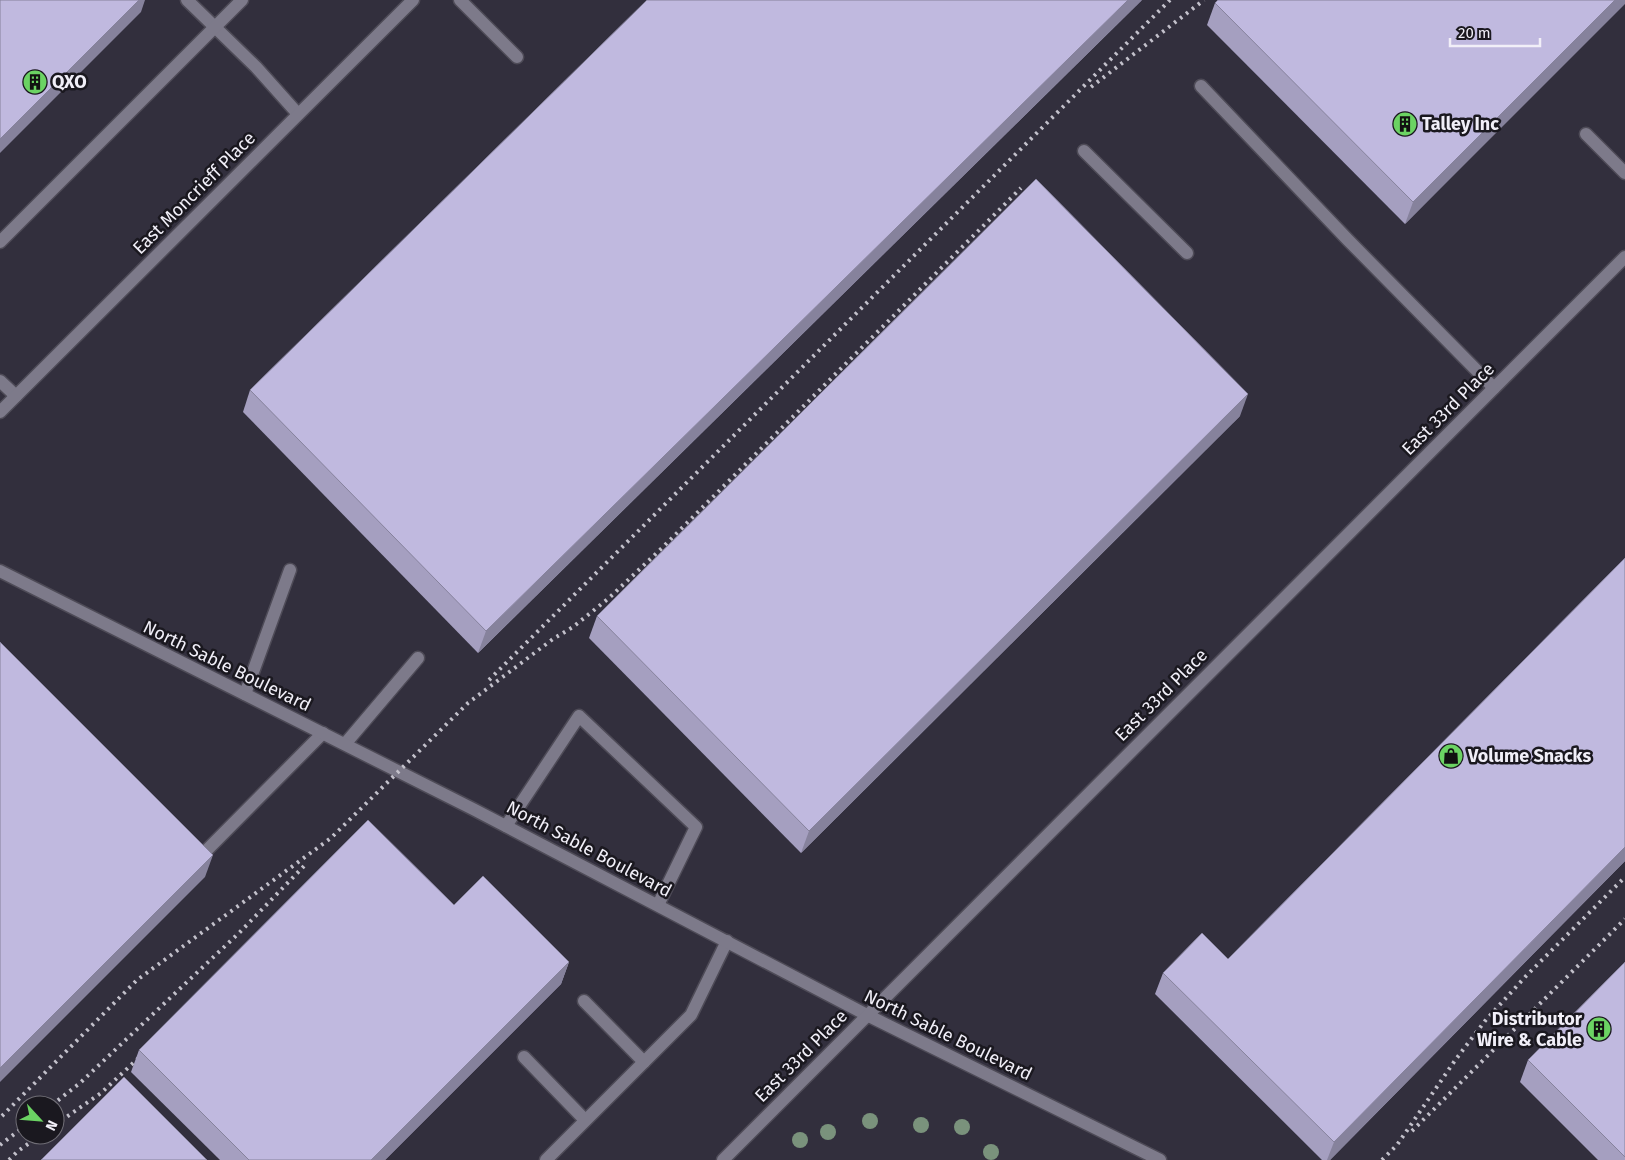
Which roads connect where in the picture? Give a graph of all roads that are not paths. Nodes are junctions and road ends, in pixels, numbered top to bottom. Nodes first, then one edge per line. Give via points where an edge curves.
1 (187, 0) edge
2 (242, 0) edge
3 (412, 0) edge
4 (460, 0) edge
5 (214, 28) junction
6 (516, 57) dead end
7 (1201, 86) dead end
8 (298, 114) junction
9 (1586, 134) dead end
10 (1084, 151) dead end
11 (1625, 173) edge
12 (0, 242) edge
13 (1187, 253) dead end
14 (1625, 257) edge
15 (0, 381) edge
16 (1494, 388) junction
17 (16, 396) junction
18 (0, 412) edge
19 (290, 570) dead end
20 (0, 571) edge
21 (418, 658) dead end
22 (245, 694) junction
23 (323, 733) junction
24 (345, 744) junction
25 (506, 826) junction
26 (196, 860) edge
27 (658, 905) junction
28 (727, 941) junction
29 (584, 1001) dead end
30 (867, 1014) junction
31 (524, 1057) dead end
32 (644, 1062) junction
33 (585, 1120) junction
34 (546, 1160) edge
35 (723, 1160) edge
36 (1160, 1160) edge

1 - 5 street
2 - 5 street
3 - 8 street, East Moncrieff Place
4 - 6 street
5 - 8 street via 256,67
5 - 12 street
7 - 16 street
8 - 17 street, East Moncrieff Place
9 - 11 street
10 - 13 street
14 - 16 street, East 33rd Place
15 - 17 street
16 - 30 street, East 33rd Place
17 - 18 street, East Moncrieff Place
19 - 22 street
20 - 22 street, North Sable Boulevard
21 - 24 street
22 - 23 street, North Sable Boulevard
23 - 24 street, North Sable Boulevard
23 - 26 street
24 - 25 street, North Sable Boulevard
25 - 27 street, North Sable Boulevard
25 - 27 street via 579,716 696,827
27 - 28 street, North Sable Boulevard
28 - 30 street, North Sable Boulevard
28 - 32 street via 691,1015
29 - 32 street
30 - 35 street, East 33rd Place
30 - 36 street, North Sable Boulevard
31 - 33 street
32 - 33 street
33 - 34 street

